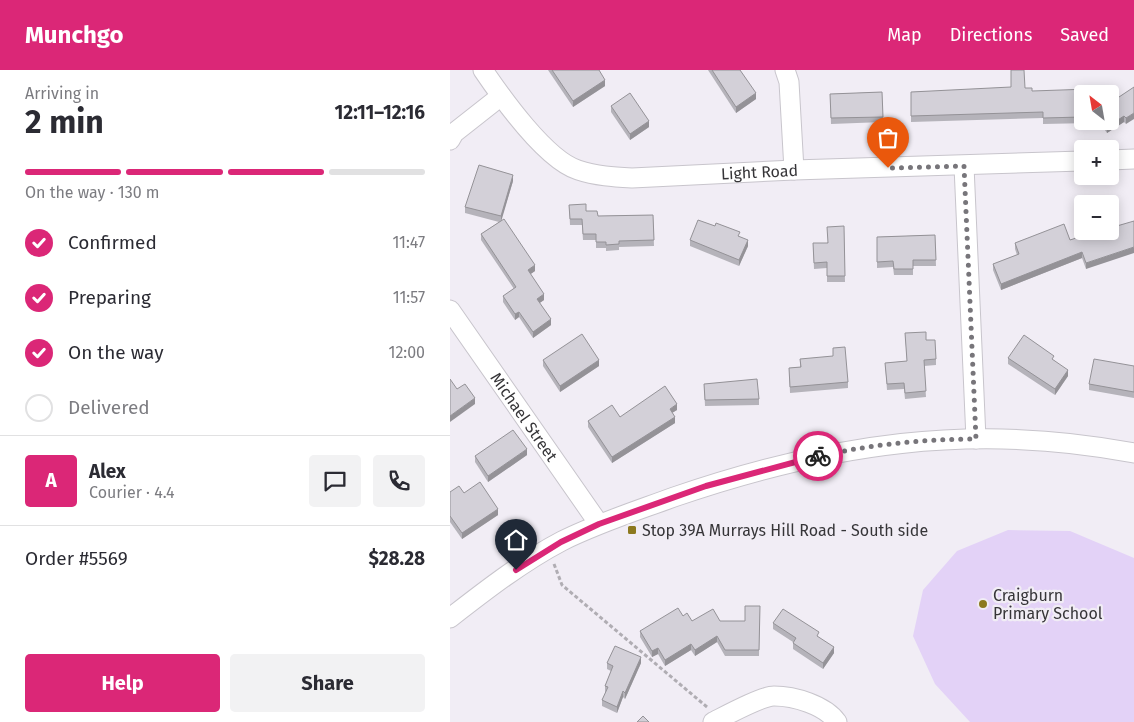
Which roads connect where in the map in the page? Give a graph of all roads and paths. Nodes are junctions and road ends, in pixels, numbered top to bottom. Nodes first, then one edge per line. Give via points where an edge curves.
1 (483, 70) edge
2 (785, 70) edge
3 (501, 96) junction
4 (450, 140) edge
5 (1134, 159) edge
6 (1119, 160) edge
7 (1074, 161) edge
8 (964, 166) junction
9 (794, 170) junction
10 (450, 310) edge
11 (976, 439) junction
12 (1134, 453) edge
13 (599, 524) junction
14 (548, 550) junction
15 (450, 618) edge
16 (717, 720) edge
17 (837, 722) edge

1 - 3 street, Light Road
2 - 9 street via 789,82
3 - 4 street via 454,133
3 - 9 street, Light Road via 518,119 556,156 576,170 632,178
5 - 6 street
7 - 8 street, Light Road
8 - 9 street, Light Road
8 - 11 street
10 - 13 street, Michael Street
11 - 12 street via 1085,444
11 - 13 street via 929,439 853,448 799,460 706,486
13 - 14 street
14 - 15 street via 500,580
14 - 16 path via 562,585
16 - 17 street via 772,696 815,705

